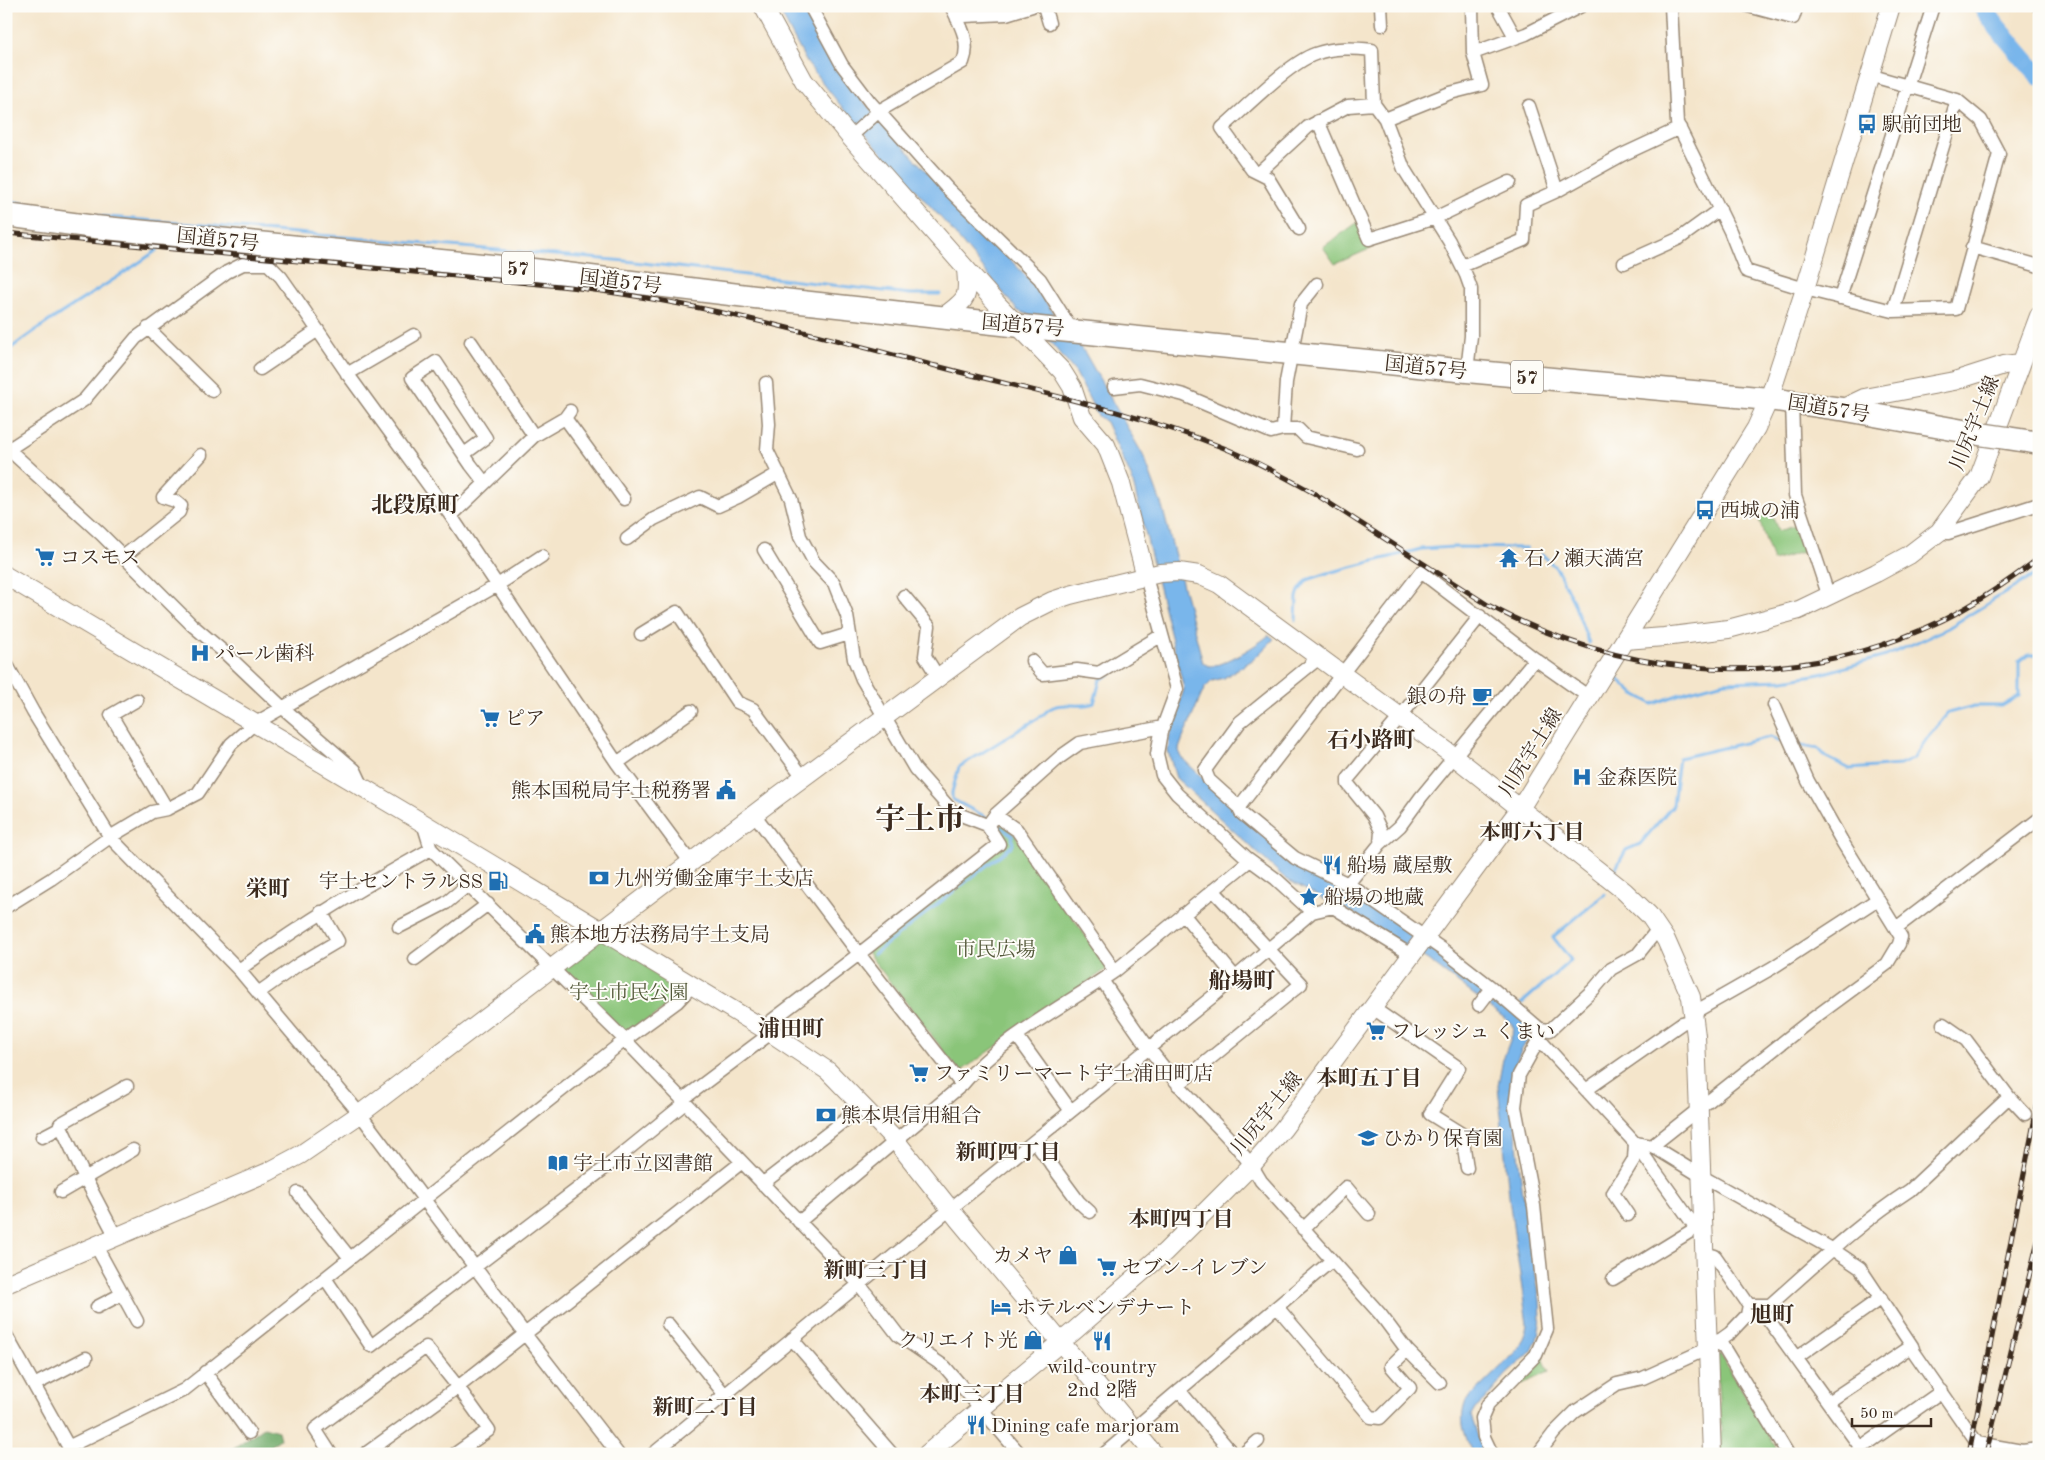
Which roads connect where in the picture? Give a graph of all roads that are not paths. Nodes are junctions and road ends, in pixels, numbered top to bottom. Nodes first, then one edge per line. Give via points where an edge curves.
1 (763, 6) edge
2 (810, 6) edge
3 (951, 6) edge
4 (1032, 6) edge
5 (1044, 6) edge
6 (1381, 6) edge
7 (1472, 6) edge
8 (1498, 6) edge
9 (1671, 6) edge
10 (1748, 6) edge
11 (1797, 6) edge
12 (1890, 6) edge
13 (1933, 6) edge
14 (1574, 8) edge
15 (957, 19) junction
16 (1049, 23) dead end
17 (1382, 24) dead end
18 (1515, 38) junction
19 (1474, 53) junction
20 (1869, 74) junction
21 (1908, 86) junction
22 (1957, 100) junction
23 (1374, 104) junction
24 (1529, 106) dead end
25 (878, 112) junction
26 (1384, 119) junction
27 (1318, 121) junction
28 (1680, 128) junction
29 (853, 134) junction
30 (1258, 173) junction
31 (1510, 182) dead end
32 (1556, 192) junction
33 (1720, 210) junction
34 (6, 215) edge
35 (1436, 218) junction
36 (1299, 229) dead end
37 (1972, 247) junction
38 (1624, 263) dead end
39 (1462, 266) junction
40 (2039, 266) edge
41 (966, 269) junction
42 (1317, 284) dead end
43 (1804, 289) junction
44 (1840, 298) junction
45 (1893, 311) junction
46 (2039, 316) edge
47 (943, 317) junction
48 (1024, 326) junction
49 (148, 328) junction
50 (318, 330) junction
51 (1072, 330) junction
52 (414, 335) dead end
53 (471, 342) dead end
54 (1291, 353) junction
55 (2021, 363) junction
56 (260, 369) dead end
57 (1467, 371) junction
58 (347, 374) junction
59 (766, 383) dead end
60 (1114, 387) dead end
61 (212, 391) dead end
62 (1769, 399) junction
63 (1792, 402) junction
64 (1841, 410) junction
65 (1283, 429) junction
66 (534, 436) junction
67 (2039, 442) edge
68 (8, 448) edge
69 (1357, 449) dead end
70 (464, 454) junction
71 (201, 455) dead end
72 (779, 473) junction
73 (485, 483) junction
74 (624, 499) dead end
75 (2039, 504) edge
76 (451, 516) junction
77 (1939, 532) junction
78 (627, 540) dead end
79 (764, 550) dead end
80 (542, 556) dead end
81 (123, 557) junction
82 (1153, 575) junction
83 (6, 576) edge
84 (496, 586) junction
85 (904, 596) dead end
86 (1829, 596) junction
87 (1480, 616) junction
88 (641, 634) dead end
89 (850, 634) junction
90 (1162, 635) junction
91 (1625, 640) junction
92 (1318, 658) junction
93 (1535, 659) junction
94 (1032, 661) dead end
95 (6, 663) edge
96 (1343, 675) junction
97 (938, 677) junction
98 (1590, 697) junction
99 (138, 700) dead end
100 (1774, 705) dead end
101 (282, 708) junction
102 (691, 712) dead end
103 (884, 717) junction
104 (1400, 717) junction
105 (254, 724) junction
106 (1163, 727) junction
107 (1455, 757) junction
108 (617, 763) junction
109 (803, 778) junction
110 (364, 788) junction
111 (1239, 807) junction
112 (1521, 808) junction
113 (167, 809) junction
114 (754, 814) junction
115 (2039, 819) edge
116 (991, 820) junction
117 (423, 823) junction
118 (110, 837) junction
119 (1380, 844) junction
120 (431, 848) junction
121 (1250, 860) junction
122 (691, 863) junction
123 (469, 884) junction
124 (1348, 884) junction
125 (1213, 890) junction
126 (1878, 899) junction
127 (488, 904) junction
128 (6, 906) edge
129 (321, 912) junction
130 (1312, 912) junction
131 (1184, 914) junction
132 (399, 927) dead end
133 (1896, 928) junction
134 (1658, 929) junction
135 (600, 931) junction
136 (1418, 946) junction
137 (1268, 949) junction
138 (859, 954) junction
139 (415, 959) dead end
140 (552, 969) junction
141 (239, 970) junction
142 (1115, 971) junction
143 (1235, 977) junction
144 (1102, 980) junction
145 (692, 986) junction
146 (1492, 988) junction
147 (258, 993) junction
148 (1479, 1005) dead end
149 (1373, 1008) junction
150 (1694, 1017) junction
151 (1943, 1024) dead end
152 (766, 1030) junction
153 (1539, 1034) junction
154 (1017, 1036) junction
155 (625, 1040) junction
156 (1149, 1048) junction
157 (962, 1084) junction
158 (1178, 1085) junction
159 (127, 1086) dead end
160 (1586, 1090) junction
161 (2009, 1096) junction
162 (684, 1102) junction
163 (862, 1107) junction
164 (1699, 1109) junction
165 (1072, 1111) junction
166 (360, 1114) junction
167 (2025, 1114) dead end
168 (61, 1127) junction
169 (42, 1138) dead end
170 (896, 1141) junction
171 (1034, 1141) junction
172 (1635, 1143) junction
173 (1652, 1146) junction
174 (133, 1150) dead end
175 (742, 1162) junction
176 (1252, 1165) junction
177 (1467, 1168) dead end
178 (1701, 1176) junction
179 (85, 1178) junction
180 (762, 1184) junction
181 (61, 1192) dead end
182 (298, 1193) dead end
183 (425, 1199) junction
184 (950, 1209) junction
185 (1090, 1212) dead end
186 (1369, 1214) dead end
187 (1628, 1215) dead end
188 (799, 1222) junction
189 (1699, 1228) junction
190 (1303, 1229) junction
191 (116, 1237) junction
192 (96, 1246) junction
193 (1832, 1250) junction
194 (1704, 1253) junction
195 (350, 1258) junction
196 (1330, 1260) junction
197 (474, 1266) junction
198 (325, 1278) junction
199 (1613, 1279) dead end
200 (6, 1284) edge
201 (859, 1284) junction
202 (122, 1294) junction
203 (1881, 1298) junction
204 (1753, 1305) junction
205 (1277, 1307) junction
206 (97, 1308) dead end
207 (137, 1321) dead end
208 (668, 1324) dead end
209 (525, 1334) junction
210 (6, 1335) edge
211 (792, 1339) junction
212 (1060, 1342) junction
213 (1714, 1344) junction
214 (1912, 1346) junction
215 (1407, 1350) junction
216 (86, 1358) dead end
217 (1796, 1358) junction
218 (206, 1372) junction
219 (1440, 1383) dead end
220 (34, 1385) junction
221 (458, 1387) junction
222 (1179, 1390) junction
223 (1942, 1391) junction
224 (725, 1395) junction
225 (1828, 1402) junction
226 (981, 1409) junction
227 (1134, 1429) junction
228 (249, 1432) dead end
229 (1258, 1442) dead end
230 (2039, 1449) edge
231 (70, 1451) edge
232 (2022, 1453) edge
233 (331, 1454) edge
234 (365, 1454) edge
235 (455, 1454) edge
236 (618, 1454) edge
237 (653, 1454) edge
238 (892, 1454) edge
239 (927, 1454) edge
240 (1020, 1454) edge
241 (1104, 1454) edge
242 (1154, 1454) edge
243 (1233, 1454) edge
244 (1244, 1454) edge
245 (1492, 1454) edge
246 (1538, 1454) edge
247 (1712, 1454) edge
248 (1788, 1454) edge

1 - 29 street via 804,81
2 - 25 street via 842,65
3 - 15 street
4 - 15 street via 1006,14
5 - 16 street
6 - 17 street
7 - 19 street
8 - 18 street
9 - 28 street via 1677,123
10 - 11 street via 1793,18
12 - 20 street
13 - 21 street
14 - 18 street
15 - 25 street via 967,45 963,62
18 - 19 street
19 - 26 street via 1482,85 1450,93
20 - 21 street
20 - 43 street
21 - 22 street
21 - 44 street
22 - 37 street via 1981,120 1999,154
22 - 45 street
23 - 26 street
23 - 27 street via 1348,106
23 - 30 street via 1372,50 1347,48 1314,54 1294,66 1222,128 1252,170
24 - 32 street
25 - 29 street
25 - 51 street via 947,188 1040,279
26 - 35 street via 1404,169
27 - 30 street via 1308,126
27 - 35 street via 1369,239
28 - 32 street via 1622,155
28 - 33 street
29 - 41 street
30 - 36 street via 1268,178
31 - 35 street
32 - 39 street via 1526,205 1524,240
33 - 38 street via 1680,238
33 - 43 street via 1746,271
34 - 47 highway, 国道57号 / 57
35 - 39 street
37 - 40 street
37 - 45 street via 1956,309
39 - 57 street via 1471,289
41 - 47 street via 968,290 963,302
41 - 48 street
42 - 54 street via 1301,304
43 - 44 street
43 - 62 street
44 - 45 street
46 - 55 street, 川尻宇土線
47 - 48 highway, 国道57号 / 57
48 - 51 highway, 国道57号 / 57
48 - 82 street via 1062,371 1072,387 1082,418 1106,445
49 - 50 street via 226,272 243,264 268,264 281,277
49 - 61 street
49 - 68 street via 84,400
50 - 56 street
50 - 58 street
51 - 54 highway, 国道57号 / 57
52 - 58 street
53 - 66 street
54 - 57 highway, 国道57号 / 57
54 - 65 street
55 - 64 street via 1954,381 1864,398
55 - 77 street, 川尻宇土線 via 1979,477
57 - 62 highway, 国道57号 / 57
58 - 76 street
59 - 72 street via 767,450
60 - 65 street via 1140,384 1184,395 1270,432
62 - 63 highway, 国道57号 / 57
62 - 91 street via 1756,428
63 - 64 highway, 国道57号 / 57
63 - 86 street via 1794,495
64 - 67 highway, 国道57号 / 57, bridge
65 - 69 street via 1298,429 1306,437
66 - 73 street
66 - 74 street via 568,414
68 - 81 street
70 - 70 street via 412,378 436,362 486,438
70 - 73 street
71 - 81 street via 163,497 175,501 180,506 179,512
72 - 78 street via 718,506 700,498 654,519
72 - 89 street via 792,499 800,536 814,562 834,583 847,616
73 - 76 street
75 - 77 street via 1948,533
76 - 84 street
77 - 86 street, 川尻宇土線 via 1909,555
79 - 89 street via 820,643
80 - 84 street
81 - 101 street
82 - 90 street
82 - 92 street via 1178,572 1199,575 1219,584
82 - 97 street via 1070,595 1044,605 1005,626
83 - 105 street
84 - 101 street
84 - 108 street
85 - 97 street via 929,626 925,656
86 - 91 street, 川尻宇土線 via 1799,610 1728,629
87 - 93 street
87 - 96 street via 1421,572
87 - 104 street
88 - 109 street via 677,612 738,702 753,708
89 - 103 street via 854,660
90 - 94 street via 1099,673 1077,670 1043,674
90 - 106 street via 1177,689
91 - 98 street, 川尻宇土線
92 - 96 street
92 - 111 street via 1240,722 1205,770 1209,780
93 - 98 street
93 - 107 street
95 - 118 street
96 - 104 street
96 - 111 street
97 - 103 street
98 - 112 street, 川尻宇土線
99 - 113 street via 111,715
100 - 126 street via 1808,781
101 - 105 street
101 - 110 street via 355,770
102 - 108 street
103 - 109 street
103 - 116 street via 915,769 953,812
104 - 107 street
104 - 119 street via 1348,779 1348,784 1374,816 1381,831
105 - 110 street
105 - 113 street via 231,744 198,793
106 - 116 street via 1080,743
106 - 121 street via 1157,754 1162,775 1177,794
107 - 112 street
107 - 119 street via 1400,826
108 - 122 street
109 - 114 street
110 - 117 street
111 - 124 street via 1241,813 1295,858
112 - 134 street via 1624,890
112 - 136 street, 川尻宇土線
113 - 118 street via 152,812
114 - 122 street
114 - 138 street
115 - 133 street
116 - 138 street via 999,844
116 - 142 street via 1017,830
117 - 120 street
117 - 135 street
118 - 128 street
118 - 141 street
119 - 124 street
120 - 123 street
120 - 129 street
121 - 125 street
121 - 130 street
122 - 135 street
123 - 127 street
123 - 132 street via 446,903
124 - 136 street
125 - 131 street
125 - 137 street
126 - 133 street
126 - 150 street
127 - 139 street
127 - 140 street
129 - 141 street
129 - 147 street via 338,941
130 - 136 street via 1333,907
130 - 137 street
131 - 142 street
131 - 143 street
133 - 164 street via 1901,937 1887,964
134 - 150 street via 1691,997
134 - 153 street via 1638,954 1612,969 1550,1030
135 - 140 street
135 - 145 street
136 - 146 street
136 - 149 street, 川尻宇土線
137 - 143 street
137 - 158 street via 1301,984
138 - 152 street
138 - 157 street
140 - 155 street
140 - 166 street
141 - 147 street
142 - 144 street
143 - 156 street
144 - 154 street
144 - 156 street
145 - 152 street
145 - 155 street via 678,1002
146 - 148 street
146 - 153 street
147 - 166 street
149 - 176 street, 川尻宇土線 via 1283,1129
149 - 177 street via 1459,1068 1430,1114 1462,1134
150 - 160 street
150 - 164 street
151 - 161 street via 1966,1040
152 - 162 street
152 - 163 street via 828,1071
153 - 160 street
153 - 245 street via 1519,1075 1515,1107 1534,1206 1546,1329 1536,1354 1488,1404 1482,1418 1484,1437
154 - 157 street via 973,1071
154 - 165 street
155 - 162 street
155 - 183 street
156 - 158 street
156 - 165 street
157 - 170 street
158 - 176 street
159 - 168 street via 60,1124
160 - 172 street
161 - 167 street
161 - 193 street via 1910,1190
162 - 175 street
162 - 197 street via 605,1168
163 - 170 street
163 - 180 street
164 - 173 street
164 - 178 street
165 - 171 street
166 - 183 street
166 - 191 street via 300,1155 268,1172
168 - 169 street
168 - 179 street
170 - 184 street
170 - 188 street
171 - 184 street
171 - 185 street
172 - 173 street
172 - 187 street via 1634,1159 1613,1193
172 - 189 street
173 - 178 street
174 - 179 street
175 - 180 street
175 - 209 street
176 - 190 street via 1261,1182
176 - 212 street, 川尻宇土線 via 1165,1252
178 - 189 street
178 - 193 street
179 - 181 street
179 - 191 street
180 - 188 street
182 - 195 street
183 - 195 street
183 - 197 street
184 - 201 street
184 - 212 street
186 - 190 street via 1346,1187
188 - 201 street
189 - 194 street
189 - 199 street
190 - 196 street
191 - 192 street
192 - 200 street
192 - 202 street
193 - 203 street via 1860,1268
193 - 204 street via 1770,1305
194 - 204 street via 1715,1256
194 - 213 street
195 - 198 street
196 - 205 street
196 - 215 street
197 - 198 street via 371,1346
197 - 209 street
198 - 218 street
201 - 211 street
201 - 226 street via 898,1335 945,1367
202 - 206 street
202 - 207 street
203 - 214 street
203 - 217 street
204 - 213 street via 1730,1333
204 - 217 street
205 - 215 street via 1371,1417 1380,1418 1410,1388 1391,1366
205 - 222 street
208 - 224 street
209 - 221 street
209 - 236 street
210 - 220 street
211 - 224 street
211 - 238 street
212 - 226 street, 川尻宇土線
212 - 227 street
213 - 246 street via 1642,1378 1617,1384 1575,1412
213 - 247 street
213 - 248 street
214 - 223 street
214 - 225 street
215 - 219 street
216 - 220 street
217 - 225 street
218 - 228 street
218 - 231 street via 184,1390
220 - 231 street
221 - 233 street via 426,1347 315,1429
221 - 234 street
221 - 235 street via 488,1430
222 - 227 street
222 - 243 street
223 - 225 street via 1861,1448
223 - 232 street via 1977,1443
224 - 237 street
226 - 239 street, 川尻宇土線
226 - 240 street
227 - 241 street
227 - 242 street
229 - 244 street
230 - 232 street

